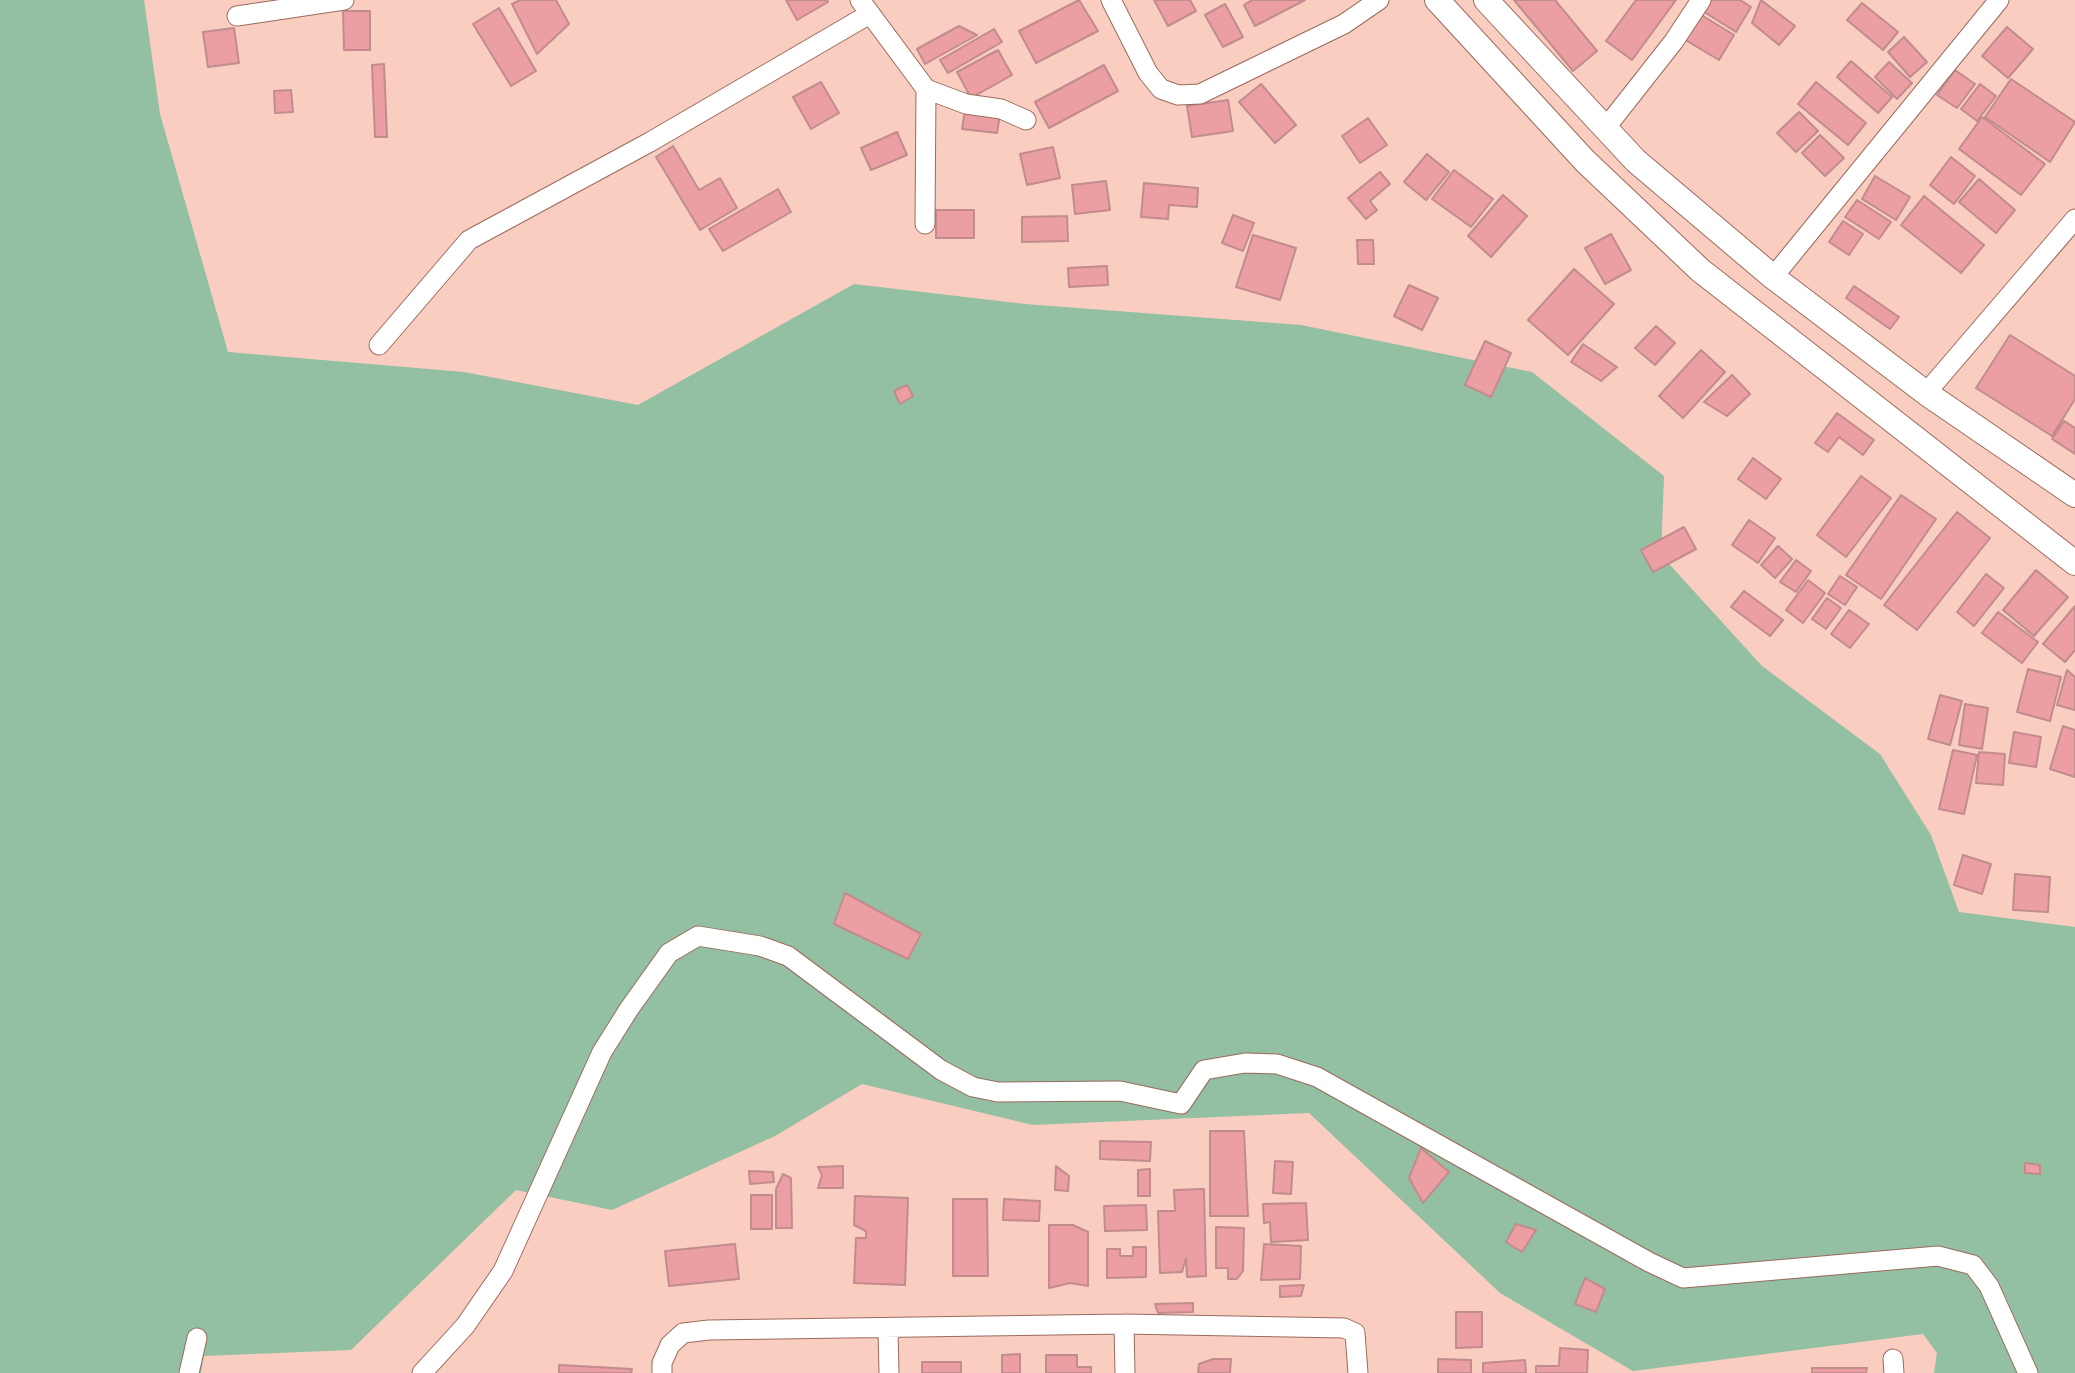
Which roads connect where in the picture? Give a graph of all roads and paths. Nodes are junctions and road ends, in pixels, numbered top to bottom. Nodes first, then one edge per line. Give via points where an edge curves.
1 (344, 0) edge
2 (1111, 0) edge
3 (1379, 0) edge
4 (1437, 0) edge
5 (1486, 0) edge
6 (1701, 0) edge
7 (1999, 0) edge
8 (864, 7) edge
9 (237, 16) dead end
10 (926, 89) junction
11 (1026, 120) dead end
12 (1604, 130) junction
13 (2075, 219) edge
14 (925, 224) dead end
15 (1773, 277) junction
16 (379, 345) dead end
17 (1926, 393) junction
18 (2075, 495) edge
19 (2075, 563) edge
20 (1124, 1324) junction
21 (888, 1329) junction
22 (197, 1338) dead end
23 (190, 1373) edge
24 (422, 1373) edge
25 (662, 1373) edge
26 (889, 1373) edge
27 (1125, 1373) edge
28 (1358, 1373) edge
29 (2028, 1373) edge

1 - 9 street
2 - 3 street via 1148,73 1161,89 1178,95 1200,94 1344,24
4 - 19 street via 1585,161 1700,270
5 - 12 street
6 - 12 street
7 - 15 street
8 - 10 street
8 - 16 street via 650,142 469,240
10 - 11 street
10 - 14 street
12 - 15 street
13 - 17 street
15 - 17 street
17 - 18 street
20 - 21 street
20 - 27 street
20 - 28 street via 1344,1328 1355,1333
21 - 25 street via 683,1333 670,1345
21 - 26 street
22 - 23 street
24 - 29 street via 465,1326 503,1271 608,1041 668,953 698,936 761,946 788,956 942,1070 973,1087 998,1092 1120,1091 1181,1104 1204,1070 1245,1063 1297,1070 1683,1278 1938,1256 1973,1265 1989,1286

